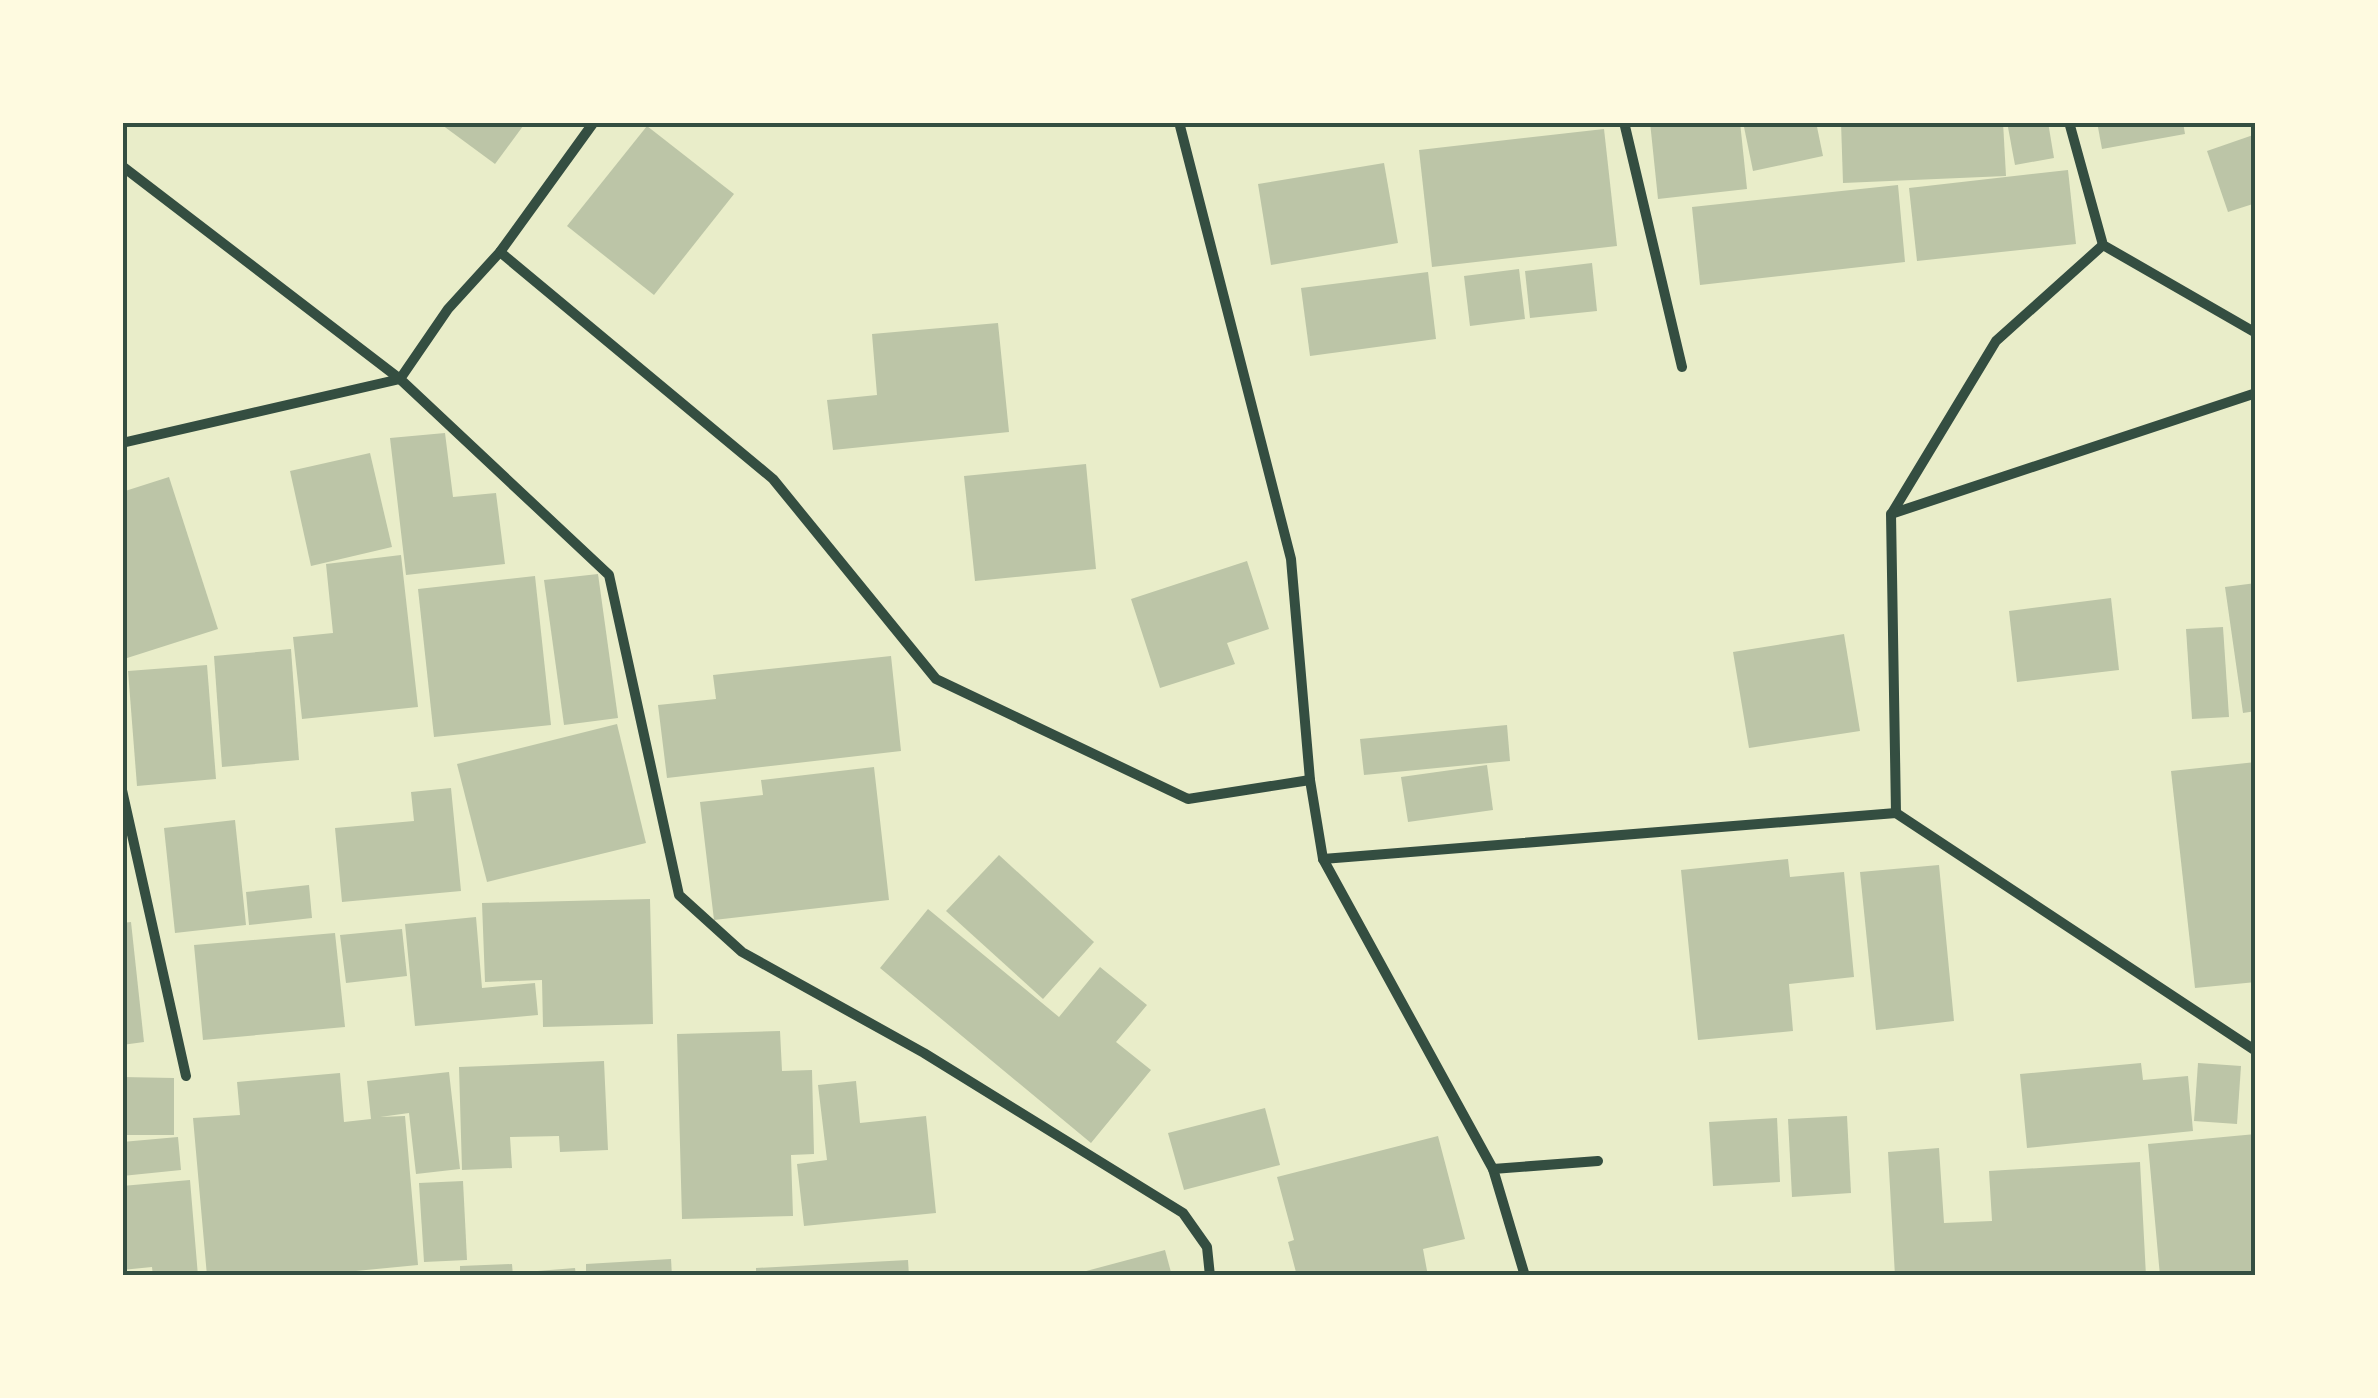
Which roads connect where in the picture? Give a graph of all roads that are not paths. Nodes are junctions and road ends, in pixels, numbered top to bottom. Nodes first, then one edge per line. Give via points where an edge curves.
1 (594, 122) edge
2 (1179, 122) edge
3 (1624, 122) edge
4 (2069, 122) edge
5 (122, 166) edge
6 (2103, 246) junction
7 (500, 252) junction
8 (2256, 333) edge
9 (1682, 367) dead end
10 (400, 378) junction
11 (2256, 393) edge
12 (122, 443) edge
13 (1891, 514) junction
14 (1310, 780) junction
15 (122, 790) edge
16 (1896, 814) junction
17 (1323, 858) junction
18 (2256, 1051) edge
19 (186, 1076) dead end
20 (1598, 1161) dead end
21 (1493, 1169) junction
22 (1210, 1276) edge
23 (1525, 1276) edge

1 - 7 street
2 - 14 street via 1291,559
3 - 9 street
4 - 6 street
5 - 10 street
6 - 8 street
6 - 13 street via 1996,341
7 - 10 street via 448,309
7 - 14 street via 773,479 936,678 1188,798
10 - 12 street
10 - 22 street via 609,575 679,896 742,952 924,1053 1183,1213 1207,1248
11 - 13 street
13 - 16 street
14 - 17 street
15 - 19 street
16 - 17 street
16 - 18 street
17 - 21 street
20 - 21 street
21 - 23 street

